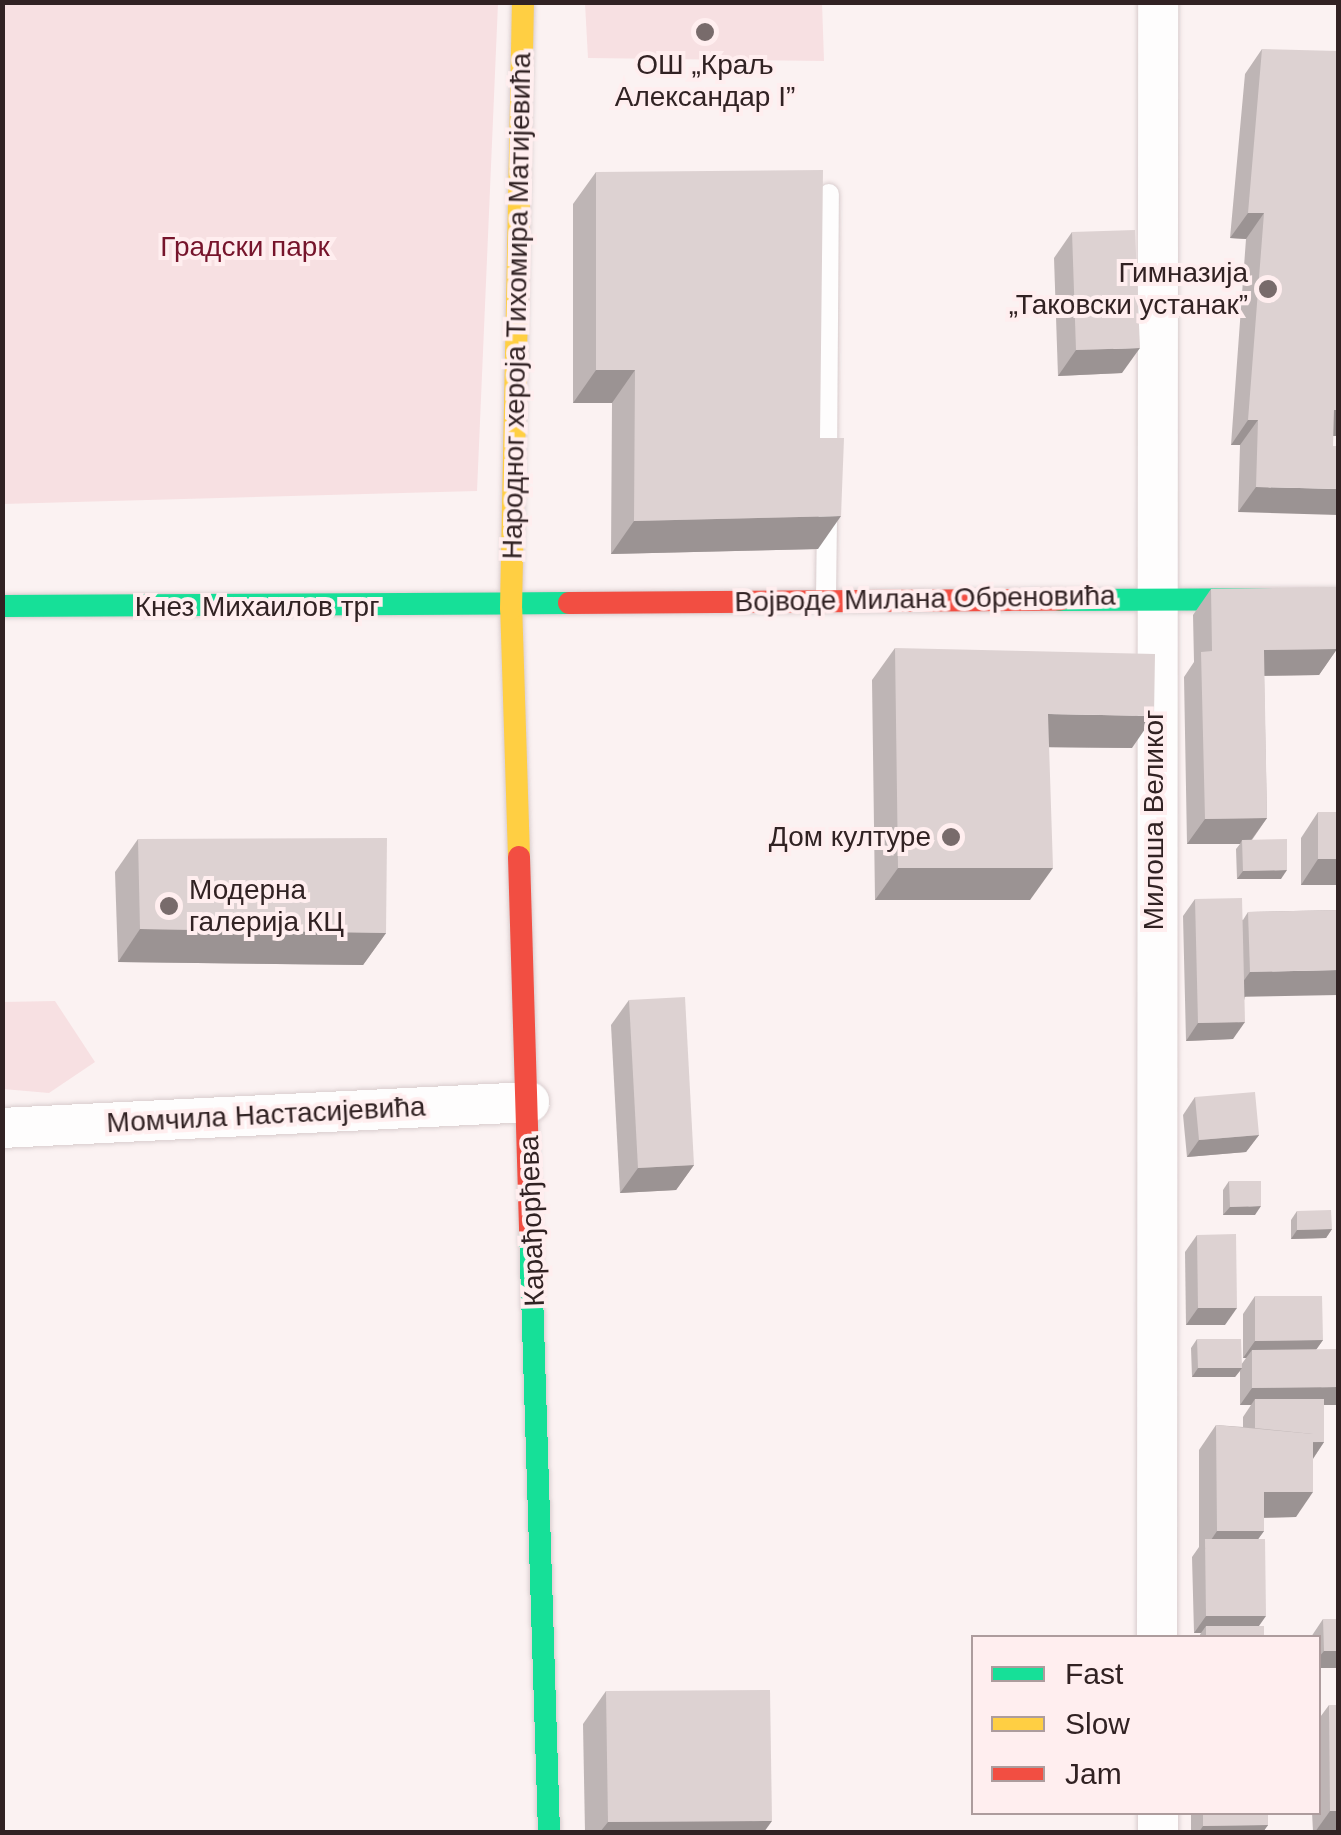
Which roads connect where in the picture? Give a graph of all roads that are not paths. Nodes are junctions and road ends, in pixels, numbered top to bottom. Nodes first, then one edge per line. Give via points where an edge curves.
1 (523, 2) edge
2 (1158, 2) edge
3 (829, 194) dead end
4 (1153, 594) junction
5 (1338, 599) edge
6 (826, 601) junction
7 (2, 606) edge
8 (511, 609) junction
9 (529, 1102) junction
10 (2, 1128) edge
11 (1157, 1635) edge
12 (549, 1832) edge

1 - 8 street, Народног хероја Тихомира Матијевића
2 - 4 street, Милоша Великог
3 - 6 lane
4 - 5 street, Војводе Милана Обреновића
4 - 6 street, Војводе Милана Обреновића
4 - 11 street, Милоша Великог
6 - 8 street, Војводе Милана Обреновића
7 - 8 street, Кнез Михаилов трг
8 - 9 street, Карађорђева
9 - 10 street, Момчила Настасијевића
9 - 12 street, Карађорђева

